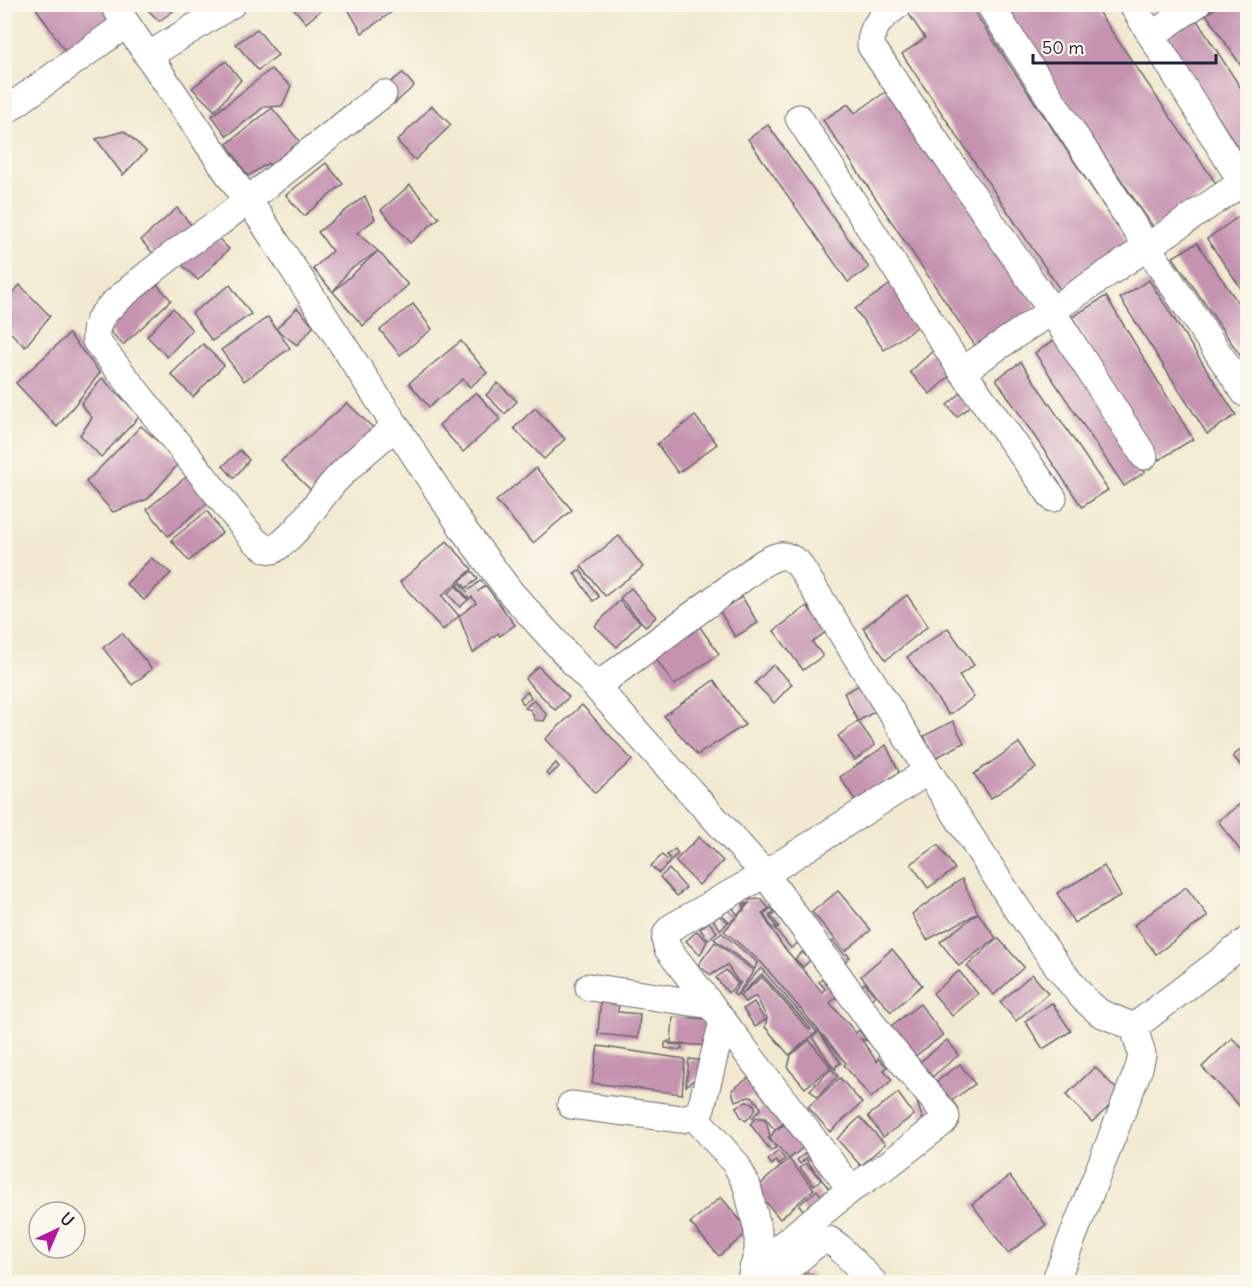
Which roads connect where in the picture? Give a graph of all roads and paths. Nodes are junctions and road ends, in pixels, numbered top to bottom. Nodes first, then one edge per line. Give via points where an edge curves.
1 (232, 4) edge
2 (899, 4) edge
3 (989, 4) edge
4 (1132, 4) edge
5 (1197, 4) edge
6 (119, 14) edge
7 (1152, 35) junction
8 (148, 56) junction
9 (383, 94) dead end
10 (4, 112) edge
11 (799, 118) dead end
12 (1246, 184) edge
13 (247, 201) junction
14 (1148, 248) junction
15 (1051, 310) junction
16 (962, 372) junction
17 (1245, 393) dead end
18 (396, 426) junction
19 (1144, 456) dead end
20 (1053, 498) dead end
21 (597, 686) junction
22 (928, 771) junction
23 (765, 874) junction
24 (1248, 940) edge
25 (589, 987) dead end
26 (717, 1013) junction
27 (1134, 1027) junction
28 (572, 1105) dead end
29 (694, 1116) junction
30 (851, 1189) junction
31 (758, 1278) edge
32 (873, 1282) edge
33 (1055, 1282) edge

1 - 8 street
2 - 15 street via 879,21 871,35 871,46
3 - 14 street
4 - 7 street
5 - 7 street
6 - 8 street
6 - 10 street
7 - 12 street
8 - 13 street
9 - 13 street
11 - 16 street
12 - 14 street
13 - 18 street
13 - 18 street via 193,239 108,309 97,326 96,341 254,540 266,549 273,550 285,542 334,482
14 - 15 street
14 - 17 street
15 - 16 street
15 - 19 street
16 - 20 street
18 - 21 street via 463,529 511,592
21 - 22 street via 763,563 778,555 789,556 798,563
21 - 23 street
22 - 23 street
22 - 27 street via 993,872 1083,998 1100,1013
23 - 26 street via 672,927 664,938 668,949
23 - 30 street via 882,1037 945,1114 943,1122
24 - 27 street
25 - 26 street
26 - 29 street via 701,1108
26 - 30 street
27 - 33 street via 1142,1055 1139,1068
28 - 29 street via 681,1119
29 - 31 street via 736,1164 747,1186 759,1231
30 - 31 street
31 - 32 street via 829,1240

